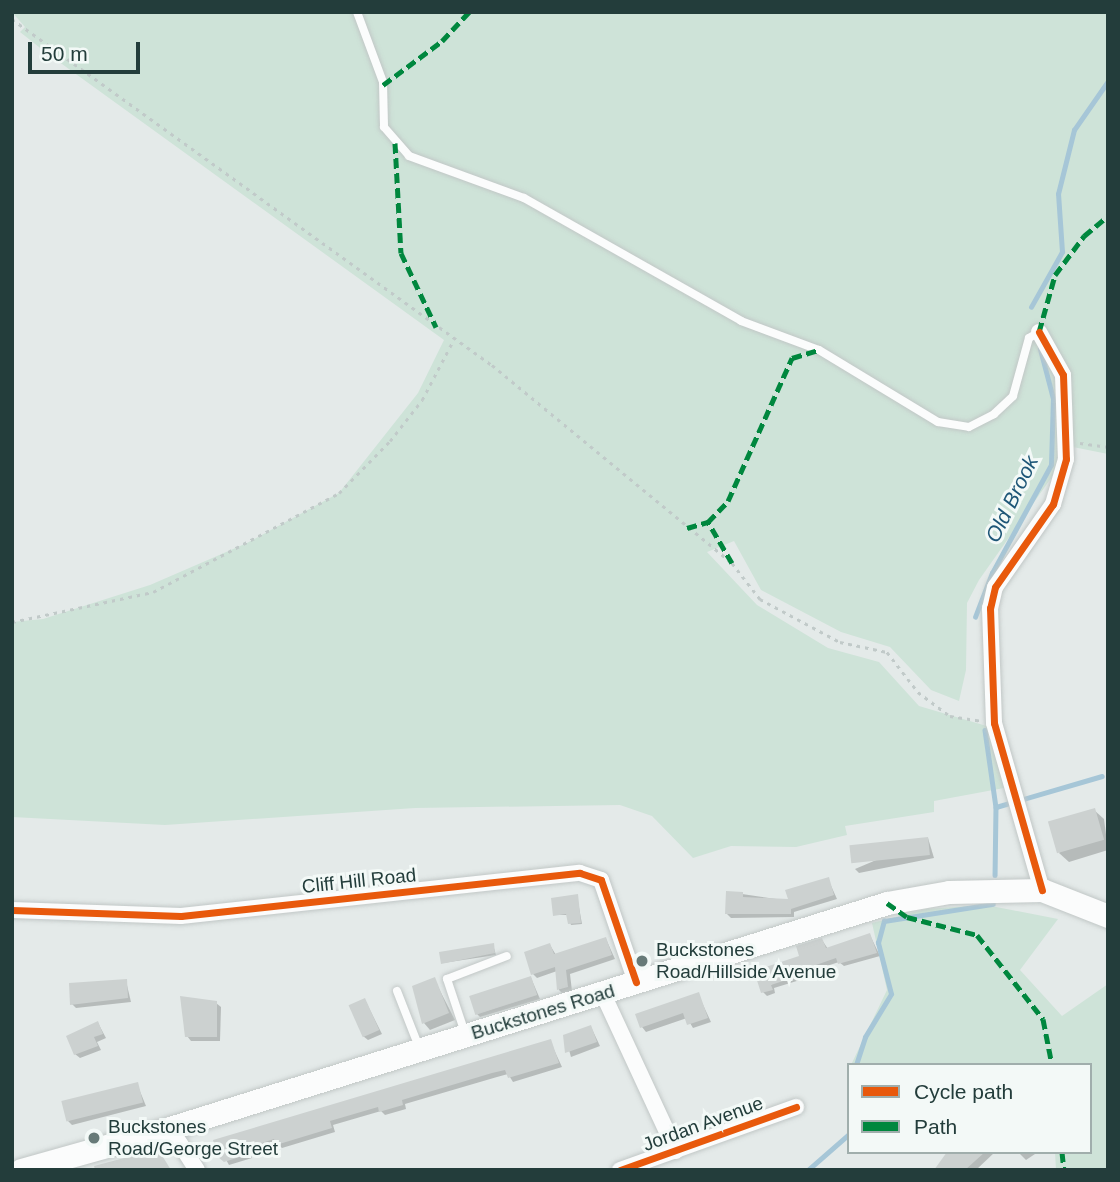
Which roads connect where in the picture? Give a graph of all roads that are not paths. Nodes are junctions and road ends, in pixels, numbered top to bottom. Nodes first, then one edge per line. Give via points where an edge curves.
1 (357, 12) edge
2 (1039, 332) joint
3 (1042, 890) junction
4 (12, 910) edge
5 (1108, 916) edge
6 (507, 957) dead end
7 (636, 982) junction
8 (397, 991) dead end
9 (604, 994) junction
10 (466, 1036) junction
11 (420, 1050) junction
12 (796, 1107) dead end
13 (170, 1128) junction
14 (676, 1151) junction
15 (47, 1166) edge
16 (21, 1170) edge
17 (197, 1170) edge
18 (620, 1170) edge

1 - 2 lane via 383,82 384,127 409,156 524,198 741,321 819,350 938,422 969,427 994,414 1013,396 1029,338
2 - 3 street via 1063,375 1066,459 1053,505 995,587 990,608 994,723
3 - 5 main road, Buckstones Road
3 - 7 main road, Buckstones Road via 949,892 904,899 856,910
4 - 7 street, Cliff Hill Road via 181,916 580,873 601,880
6 - 10 lane via 447,979
7 - 9 main road, Buckstones Road
8 - 11 lane
9 - 10 main road, Buckstones Road
9 - 14 street
10 - 11 main road, Buckstones Road
11 - 13 main road, Buckstones Road
12 - 14 street, Jordan Avenue
13 - 15 main road, Buckstones Road
13 - 17 street
14 - 18 street, Jordan Avenue
15 - 16 main road, Buckstones Road

